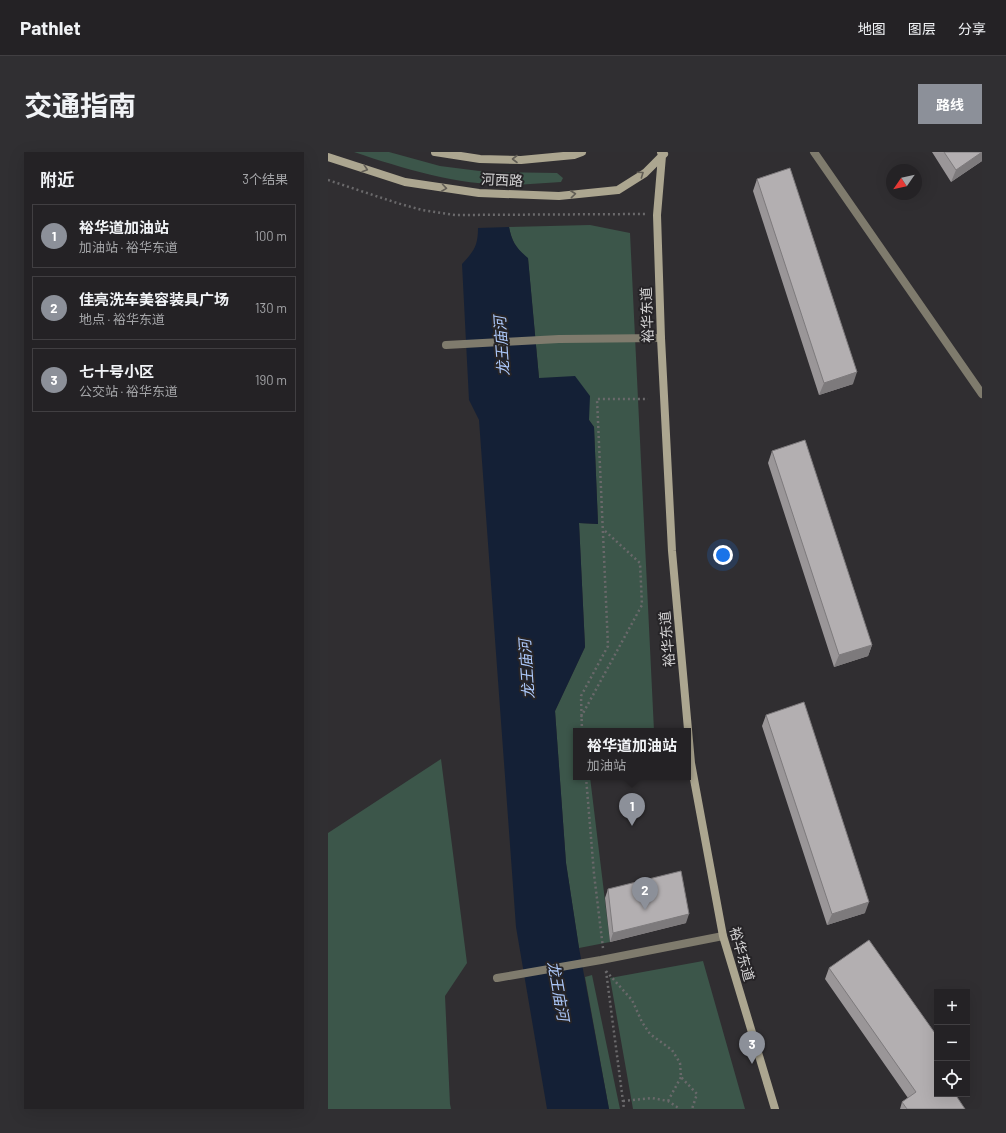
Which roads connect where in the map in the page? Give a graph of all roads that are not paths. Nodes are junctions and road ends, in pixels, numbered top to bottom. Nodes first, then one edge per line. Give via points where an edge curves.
1 (435, 152) edge
2 (582, 152) edge
3 (814, 152) edge
4 (663, 153) edge
5 (328, 157) edge
6 (661, 338) junction
7 (446, 345) dead end
8 (982, 394) edge
9 (688, 728) edge
10 (691, 763) edge
11 (723, 936) junction
12 (497, 978) dead end
13 (775, 1109) edge

2 -> 1 street, 河西路 via 521,160 480,159
3 - 8 street
5 -> 4 street, 河西路 via 405,182 479,193 559,196 618,190 645,172
4 - 6 street, 裕华东道 via 657,215
6 - 7 street
6 - 9 street, 裕华东道 via 672,551
10 - 11 street, 裕华东道
11 - 12 street via 603,962
11 - 13 street, 裕华东道

